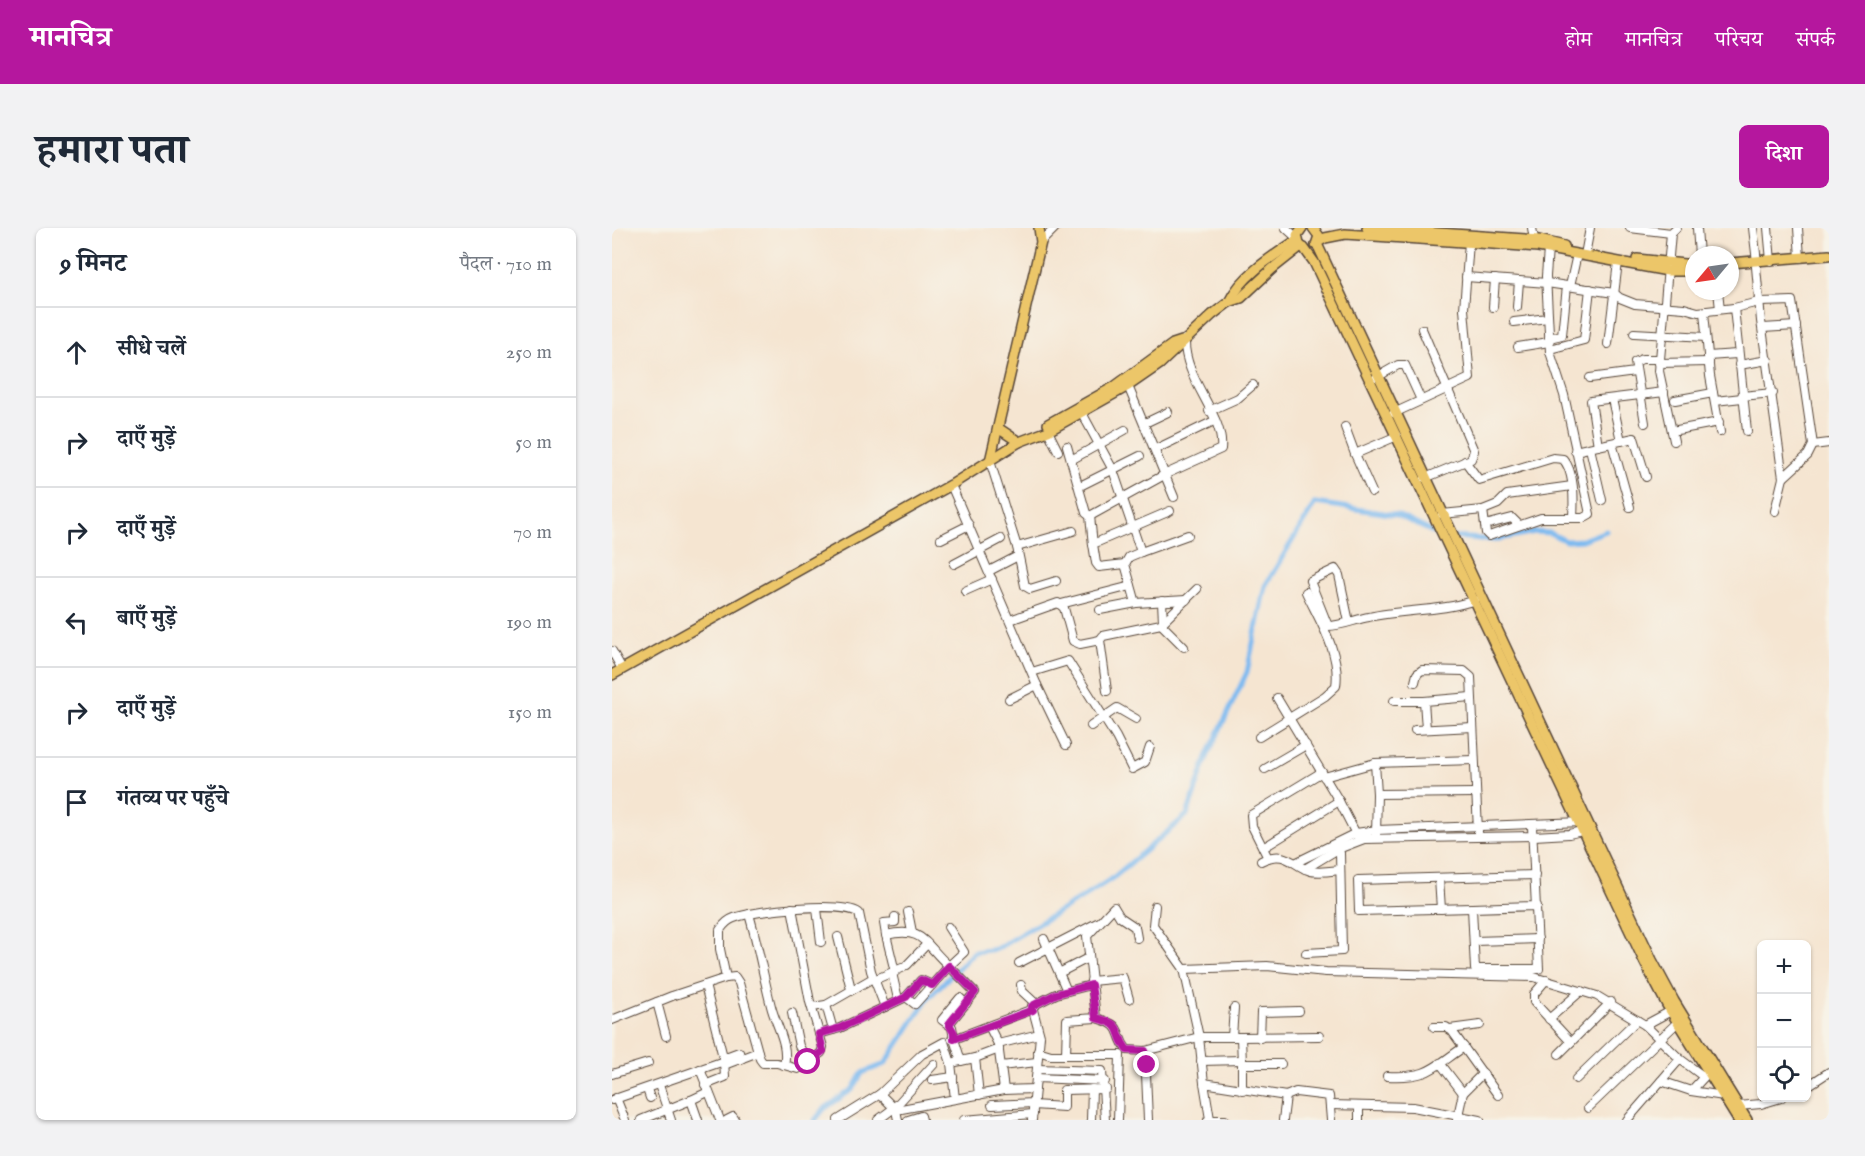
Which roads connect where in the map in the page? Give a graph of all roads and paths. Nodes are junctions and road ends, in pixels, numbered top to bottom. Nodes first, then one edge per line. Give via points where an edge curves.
1 (1039, 228) edge
2 (1055, 228) edge
3 (1286, 228) edge
4 (1302, 228) edge
5 (1313, 228) edge
6 (1532, 228) edge
7 (1590, 228) edge
8 (1630, 228) edge
9 (1697, 228) edge
10 (1753, 228) edge
11 (1768, 228) edge
12 (1798, 228) edge
13 (1366, 230) edge
14 (1430, 230) edge
15 (1673, 231) edge
16 (1534, 239) junction
17 (1041, 242) junction
18 (1469, 242) junction
19 (1300, 243) junction
20 (1317, 243) junction
21 (1698, 246) edge
22 (1548, 249) junction
23 (1583, 254) junction
24 (1829, 255) edge
25 (1800, 258) junction
26 (1618, 261) junction
27 (1771, 261) junction
28 (1829, 261) edge
29 (1739, 264) edge
30 (1757, 265) junction
31 (1685, 266) edge
32 (1668, 267) junction
33 (1739, 268) edge
34 (1685, 270) edge
35 (1466, 277) junction
36 (1495, 279) junction
37 (1519, 280) junction
38 (1546, 283) junction
39 (1568, 286) junction
40 (1590, 289) junction
41 (1613, 293) junction
42 (1719, 300) edge
43 (1759, 302) junction
44 (1665, 306) junction
45 (1493, 307) dead end
46 (1517, 307) dead end
47 (1734, 308) junction
48 (1720, 309) junction
49 (1704, 312) junction
50 (1548, 318) junction
51 (1514, 322) dead end
52 (1796, 326) junction
53 (1763, 328) junction
54 (1422, 329) dead end
55 (1634, 333) dead end
56 (1662, 336) junction
57 (1706, 337) junction
58 (1184, 340) junction
59 (1550, 343) junction
60 (1608, 344) dead end
61 (1518, 347) dead end
62 (1737, 354) junction
63 (1708, 359) junction
64 (1768, 360) junction
65 (1659, 361) junction
66 (1738, 365) junction
67 (1635, 372) junction
68 (1377, 377) junction
69 (1590, 378) dead end
70 (1253, 385) dead end
71 (1128, 387) junction
72 (1447, 388) junction
73 (1664, 392) junction
74 (1773, 393) junction
75 (1640, 396) junction
76 (1714, 397) junction
77 (1742, 397) junction
78 (1612, 399) junction
79 (1421, 400) junction
80 (1675, 400) dead end
81 (1209, 411) junction
82 (1168, 412) dead end
83 (1082, 413) junction
84 (1394, 413) junction
85 (1214, 421) junction
86 (1719, 422) junction
87 (1144, 423) junction
88 (1645, 423) dead end
89 (1345, 427) dead end
90 (998, 428) junction
91 (1125, 430) dead end
92 (1048, 431) junction
93 (1672, 431) junction
94 (1747, 431) dead end
95 (1720, 432) dead end
96 (1397, 436) junction
97 (1621, 441) junction
98 (1674, 441) dead end
99 (1021, 442) junction
100 (1612, 443) junction
101 (1829, 443) edge
102 (1099, 444) junction
103 (1813, 445) junction
104 (1067, 446) dead end
105 (1594, 447) junction
106 (1156, 448) junction
107 (1575, 450) junction
108 (1058, 451) dead end
109 (1355, 454) junction
110 (1140, 456) dead end
111 (1071, 460) junction
112 (990, 461) junction
113 (1465, 461) junction
114 (1113, 470) junction
115 (1166, 474) junction
116 (1646, 477) dead end
117 (1425, 478) junction
118 (1783, 478) junction
119 (951, 485) junction
120 (1080, 486) junction
121 (1572, 486) junction
122 (1372, 492) dead end
123 (1174, 497) dead end
124 (1122, 498) junction
125 (1602, 500) dead end
126 (1630, 507) dead end
127 (1483, 510) junction
128 (1170, 511) dead end
129 (1775, 511) dead end
130 (1442, 514) junction
131 (1090, 516) junction
132 (1573, 517) junction
133 (969, 525) junction
134 (1133, 528) junction
135 (1073, 531) dead end
136 (1188, 535) dead end
137 (941, 539) dead end
138 (1001, 539) dead end
139 (1093, 544) junction
140 (1017, 547) junction
141 (981, 551) junction
142 (1141, 552) junction
143 (1018, 556) junction
144 (954, 564) dead end
145 (1125, 564) junction
146 (991, 575) junction
147 (1056, 581) dead end
148 (1131, 586) junction
149 (1197, 589) dead end
150 (965, 591) dead end
151 (1306, 592) dead end
152 (1186, 600) junction
153 (1475, 600) junction
154 (1162, 601) junction
155 (1136, 603) junction
156 (1061, 604) junction
157 (1100, 610) dead end
158 (1010, 620) junction
159 (1349, 622) junction
160 (1162, 623) junction
161 (1101, 640) junction
162 (1184, 647) dead end
163 (612, 651) edge
164 (622, 669) junction
165 (1032, 672) junction
166 (612, 675) edge
167 (1415, 682) dead end
168 (1037, 685) junction
169 (1107, 691) dead end
170 (1471, 697) junction
171 (1277, 698) dead end
172 (1010, 699) dead end
173 (1394, 701) dead end
174 (1424, 701) junction
175 (1103, 716) junction
176 (1289, 718) junction
177 (1136, 719) dead end
178 (1091, 726) dead end
179 (1473, 727) junction
180 (1426, 729) junction
181 (1415, 730) dead end
182 (1259, 737) dead end
183 (1066, 745) dead end
184 (1306, 745) junction
185 (1150, 747) dead end
186 (1474, 760) junction
187 (1375, 763) junction
188 (1265, 770) dead end
189 (1323, 774) junction
190 (1475, 793) junction
191 (1377, 794) junction
192 (1339, 801) junction
193 (1532, 826) junction
194 (1585, 826) junction
195 (1478, 832) junction
196 (1376, 834) junction
197 (1534, 836) junction
198 (1357, 837) junction
199 (1337, 845) junction
200 (1263, 848) junction
201 (1297, 862) junction
202 (1305, 869) junction
203 (1340, 870) junction
204 (1535, 875) junction
205 (1439, 879) junction
206 (1155, 906) dead end
207 (1537, 906) junction
208 (792, 908) junction
209 (1472, 908) junction
210 (817, 909) junction
211 (1441, 909) junction
212 (908, 912) dead end
213 (748, 914) junction
214 (895, 917) dead end
215 (1098, 922) junction
216 (948, 927) dead end
217 (912, 932) junction
218 (886, 935) junction
219 (838, 937) dead end
220 (1137, 938) dead end
221 (1044, 939) dead end
222 (1538, 939) junction
223 (1474, 941) junction
224 (821, 942) dead end
225 (927, 944) junction
226 (1049, 949) junction
227 (1306, 953) dead end
228 (1088, 958) junction
229 (1019, 963) dead end
230 (953, 969) junction
231 (1184, 969) junction
232 (899, 970) junction
233 (1059, 973) junction
234 (726, 978) junction
235 (873, 979) junction
236 (1546, 980) junction
237 (1091, 983) junction
238 (705, 985) junction
239 (932, 985) junction
240 (1021, 985) dead end
241 (851, 990) junction
242 (1067, 991) junction
243 (1581, 991) junction
244 (902, 998) junction
245 (1129, 999) dead end
246 (657, 1002) junction
247 (1611, 1002) junction
248 (826, 1005) junction
249 (812, 1007) junction
250 (885, 1007) junction
251 (1034, 1007) junction
252 (1234, 1008) dead end
253 (1299, 1011) dead end
254 (1671, 1011) junction
255 (792, 1013) dead end
256 (1096, 1018) junction
257 (1549, 1019) junction
258 (612, 1020) edge
259 (1637, 1020) junction
260 (1681, 1020) junction
261 (1480, 1025) dead end
262 (1645, 1025) junction
263 (989, 1026) junction
264 (1434, 1027) dead end
265 (1450, 1029) junction
266 (833, 1030) junction
267 (819, 1034) junction
268 (1039, 1034) junction
269 (666, 1036) dead end
270 (1319, 1036) dead end
271 (1199, 1037) junction
272 (1237, 1037) junction
273 (1260, 1038) junction
274 (954, 1039) junction
275 (1659, 1039) junction
276 (944, 1042) junction
277 (1571, 1042) junction
278 (999, 1046) junction
279 (1464, 1047) junction
280 (1038, 1051) junction
281 (1145, 1051) junction
282 (758, 1053) junction
283 (1559, 1054) dead end
284 (1066, 1055) junction
285 (975, 1059) junction
286 (1680, 1059) junction
287 (723, 1061) junction
288 (961, 1061) junction
289 (1201, 1061) junction
290 (808, 1062) junction
291 (1242, 1062) junction
292 (648, 1063) dead end
293 (951, 1063) junction
294 (1440, 1063) junction
295 (934, 1064) dead end
296 (1281, 1064) dead end
297 (784, 1065) junction
298 (1037, 1065) junction
299 (1001, 1066) junction
300 (700, 1069) junction
301 (1829, 1072) edge
302 (1483, 1073) junction
303 (612, 1074) edge
304 (1387, 1076) dead end
305 (953, 1077) junction
306 (1036, 1078) junction
307 (1576, 1079) dead end
308 (932, 1080) dead end
309 (1660, 1081) junction
310 (1204, 1083) junction
311 (1811, 1084) edge
312 (659, 1085) junction
313 (1105, 1085) junction
314 (647, 1089) junction
315 (706, 1089) junction
316 (1035, 1089) junction
317 (1092, 1089) junction
318 (1004, 1090) junction
319 (1242, 1090) junction
320 (1691, 1091) junction
321 (1463, 1093) junction
322 (880, 1094) junction
323 (980, 1095) junction
324 (1498, 1095) dead end
325 (1286, 1096) junction
326 (1724, 1096) junction
327 (650, 1098) dead end
328 (614, 1099) edge
329 (955, 1099) junction
330 (692, 1100) junction
331 (1768, 1102) edge
332 (992, 1105) dead end
333 (1331, 1105) junction
334 (1359, 1106) junction
335 (1738, 1106) junction
336 (1588, 1108) dead end
337 (895, 1109) junction
338 (667, 1111) junction
339 (1033, 1111) edge
340 (1457, 1118) edge
341 (626, 1120) edge
342 (641, 1120) edge
343 (670, 1120) edge
344 (698, 1120) edge
345 (720, 1120) edge
346 (727, 1120) edge
347 (735, 1120) edge
348 (838, 1120) edge
349 (878, 1120) edge
350 (898, 1120) edge
351 (908, 1120) edge
352 (922, 1120) edge
353 (964, 1120) edge
354 (1091, 1120) edge
355 (1105, 1120) edge
356 (1118, 1120) edge
357 (1148, 1120) edge
358 (1210, 1120) edge
359 (1225, 1120) edge
360 (1283, 1120) edge
361 (1330, 1120) edge
362 (1359, 1120) edge
363 (1480, 1120) edge
364 (1627, 1120) edge
365 (1738, 1120) edge
366 (1747, 1120) edge

1 - 17 main road
2 - 17 street
3 - 19 street
4 - 19 main road
5 - 20 main road via 1318,234
6 - 16 street
7 - 23 street
8 - 15 street
9 - 21 street
10 - 30 street
11 - 27 street
12 - 25 street
13 - 14 main road
13 - 18 main road
13 - 20 main road via 1335,234
14 - 16 main road
15 - 32 street
16 - 23 main road
17 - 90 main road
18 - 22 main road
18 - 35 street
19 - 20 main road via 1309,249
19 - 58 main road
19 - 96 main road via 1314,262
20 - 68 main road
22 - 23 main road
22 - 38 street
23 - 26 main road
23 - 32 main road
23 - 39 street
24 - 25 main road
25 - 27 main road
26 - 32 main road
26 - 41 street
27 - 30 main road
28 - 30 main road
29 - 30 main road
30 - 33 main road
30 - 43 street
31 - 32 main road
32 - 34 main road
32 - 44 street
35 - 36 street
35 - 72 street via 1464,309 1471,376
36 - 37 street
36 - 45 street
37 - 38 street
37 - 46 street
38 - 39 street
38 - 50 street
39 - 40 street
39 - 59 street via 1562,335
40 - 41 street
40 - 59 street via 1584,340
41 - 44 street via 1635,304
41 - 60 street
42 - 48 street
43 - 47 street
43 - 52 street via 1792,301
43 - 53 street
44 - 49 street
44 - 56 street
47 - 48 street
47 - 62 street
48 - 49 street
49 - 57 street
50 - 51 street
50 - 59 street
52 - 53 street
52 - 103 street
53 - 64 street
54 - 72 street
55 - 56 street
56 - 57 street
56 - 65 street
57 - 63 street
58 - 71 main road
58 - 81 street via 1188,367
58 - 99 main road
59 - 61 street
59 - 107 street
62 - 63 street
62 - 66 street
63 - 65 street
63 - 76 street
64 - 66 street
64 - 74 street
65 - 67 street via 1638,360
65 - 73 street
66 - 77 street
67 - 69 street
67 - 75 street
68 - 79 street via 1405,365
68 - 84 main road
70 - 81 street via 1238,398
71 - 83 main road
71 - 87 street
72 - 79 street
72 - 113 street via 1474,451 1474,456
73 - 75 street
73 - 93 street
74 - 77 street
74 - 118 street
75 - 78 street
75 - 88 street
76 - 77 street
76 - 80 street
76 - 86 street
77 - 94 street
78 - 97 street
78 - 105 street via 1590,401
79 - 84 street
81 - 85 street
82 - 87 street
83 - 92 main road
83 - 102 street
84 - 117 main road
85 - 106 street
85 - 115 street via 1221,449
86 - 93 street
86 - 95 street
87 - 106 street
89 - 109 street
90 - 99 main road
90 - 112 main road
91 - 102 street
92 - 99 main road
92 - 108 street
93 - 98 street
96 - 109 street
96 - 153 main road
97 - 100 street
97 - 116 street via 1635,440
99 - 112 main road
100 - 105 street
100 - 126 street
101 - 103 street
102 - 111 street
102 - 114 street
103 - 118 street via 1808,455
104 - 111 street
105 - 107 street
105 - 125 street
106 - 115 street
107 - 132 street via 1590,514
109 - 122 street
110 - 114 street
111 - 120 street
112 - 119 main road
112 - 140 street
113 - 117 street
113 - 121 street via 1479,480 1560,458 1567,464
114 - 120 street
114 - 124 street
115 - 123 street
115 - 124 street
117 - 130 main road
118 - 129 street
119 - 133 street
119 - 164 main road
120 - 131 street
121 - 127 street via 1507,495
121 - 132 street
124 - 131 street
124 - 134 street
127 - 130 street
127 - 132 street via 1485,525 1512,518 1519,525 1541,518
128 - 134 street
130 - 194 main road
131 - 139 street
133 - 137 street
133 - 141 street
134 - 139 street
134 - 142 street
135 - 140 street
136 - 142 street
138 - 141 street
139 - 145 street via 1100,567
140 - 143 street
141 - 144 street
141 - 146 street
142 - 145 street via 1129,557
143 - 146 street
143 - 147 street via 1028,589
145 - 148 street
146 - 150 street
146 - 158 street
148 - 155 street
148 - 156 street
149 - 152 street
151 - 176 street via 1329,640 1337,679 1334,689
152 - 154 street
152 - 160 street
153 - 159 street via 1450,608 1370,616
153 - 194 main road
154 - 155 street
154 - 160 street
155 - 157 street
156 - 158 street
156 - 161 street via 1073,641 1080,644
158 - 165 street
159 - 159 street via 1334,626 1325,622 1310,581 1335,569
160 - 161 street via 1107,634
160 - 162 street
161 - 169 street
163 - 164 street
164 - 166 main road
165 - 168 street
165 - 175 street via 1068,662
167 - 170 street via 1422,670 1464,671 1471,677
168 - 172 street
168 - 183 street
170 - 174 street
170 - 179 street
171 - 176 street
173 - 174 street
174 - 180 street
175 - 177 street via 1117,708
175 - 178 street
175 - 185 street via 1132,769 1145,762
176 - 182 street
176 - 184 street
179 - 180 street
179 - 186 street
180 - 181 street
184 - 188 street
184 - 189 street
186 - 187 street
186 - 190 street
187 - 189 street
187 - 191 street
189 - 192 street
189 - 200 street via 1251,815
190 - 191 street
190 - 195 street
191 - 196 street
192 - 198 street
192 - 200 street
193 - 194 street
193 - 195 street
193 - 197 street
194 - 197 street
194 - 254 main road via 1645,963
194 - 260 main road
195 - 196 street
195 - 197 street
196 - 198 street
197 - 204 street
198 - 199 street
199 - 201 street
199 - 202 street
199 - 203 street
200 - 201 street via 1264,859 1287,858
201 - 202 street
202 - 203 street
203 - 227 street via 1342,951
204 - 205 street
204 - 207 street
205 - 211 street
205 - 211 street via 1358,880 1359,911
206 - 231 street via 1155,930
207 - 209 street
207 - 222 street
208 - 210 street
208 - 213 street
208 - 249 street
209 - 211 street
209 - 223 street
210 - 224 street
210 - 235 street via 859,913
212 - 217 street
213 - 234 street via 733,918 720,930
213 - 297 street via 786,1050
214 - 218 street via 895,922 884,924
215 - 220 street via 1114,907 1120,917 1135,927
215 - 226 street
215 - 228 street via 1087,936
216 - 230 street via 964,952
217 - 218 street
217 - 225 street
218 - 232 street
219 - 241 street
221 - 226 street
222 - 223 street
222 - 223 street via 1539,969 1475,969
225 - 230 street
225 - 232 street
226 - 229 street
226 - 233 street
228 - 233 street
228 - 237 street
230 - 239 street
230 - 274 street via 975,992 949,1024
231 - 236 street via 1267,966 1326,972
231 - 271 street
232 - 235 street
232 - 244 street
233 - 242 street
234 - 238 street
234 - 282 street via 735,977 739,983
235 - 241 street
235 - 250 street
236 - 243 street
236 - 257 street via 1533,999
237 - 242 street
237 - 245 street via 1123,978
237 - 256 street
238 - 246 street
238 - 287 street
239 - 244 street via 921,980
239 - 244 street via 915,1004
240 - 251 street
241 - 248 street
242 - 251 street
243 - 247 street
243 - 257 street
244 - 250 street
246 - 258 street
246 - 269 street
247 - 259 street
247 - 277 street
248 - 249 street
248 - 266 street
249 - 267 street
250 - 266 street
251 - 263 street
251 - 268 street
252 - 272 street
253 - 273 street via 1260,1012
254 - 260 main road
254 - 262 street
255 - 290 street via 799,1046
256 - 281 street via 1116,1028 1127,1050
256 - 284 street via 1067,1020
257 - 277 street
259 - 262 street
259 - 307 street
260 - 275 street
260 - 326 main road
260 - 335 main road
261 - 265 street
262 - 275 street
263 - 274 street
263 - 278 street
264 - 265 street
265 - 279 street
266 - 267 street
267 - 290 street via 823,1051
268 - 278 street
268 - 280 street
270 - 273 street
271 - 272 street
271 - 281 street
271 - 289 street
272 - 273 street
272 - 291 street
274 - 276 street
274 - 288 street
275 - 286 street
275 - 336 street
276 - 293 street
276 - 322 street via 922,1054
277 - 283 street
278 - 285 street
278 - 299 street
279 - 294 street
279 - 302 street
280 - 284 street
280 - 298 street
281 - 357 street
282 - 287 street via 741,1059 739,1052
282 - 297 street via 763,1063
284 - 356 street via 1120,1055
285 - 288 street
285 - 323 street
286 - 309 street
286 - 320 street via 1704,1077
287 - 300 street
287 - 315 street via 725,1077
288 - 293 street
289 - 291 street
289 - 310 street
290 - 297 street via 798,1069
291 - 296 street
291 - 319 street
292 - 303 street
293 - 305 street
294 - 304 street via 1413,1077
294 - 321 street
295 - 337 street
298 - 299 street
298 - 306 street
298 - 313 street via 1099,1070 1104,1074
299 - 318 street
300 - 312 street
300 - 315 street
301 - 311 street
302 - 321 street
302 - 324 street
305 - 308 street
305 - 329 street
306 - 313 street
306 - 316 street
309 - 320 street
309 - 364 street
310 - 319 street
310 - 358 street
312 - 314 street
312 - 338 street
313 - 317 street
313 - 355 street
314 - 327 street
314 - 328 street
315 - 330 street
315 - 345 street
316 - 318 street
316 - 339 street
317 - 339 street via 1064,1090 1064,1107
317 - 354 street
318 - 323 street
319 - 325 street
320 - 326 street
321 - 340 street
322 - 337 street
322 - 348 street
323 - 329 street
325 - 333 street via 1296,1092 1329,1096
325 - 360 street
326 - 365 main road
328 - 341 street
329 - 337 street
330 - 338 street
330 - 344 street
331 - 335 street
332 - 339 street
333 - 334 street
333 - 361 street
334 - 340 street via 1413,1107
334 - 362 street
335 - 366 main road
337 - 349 street
337 - 350 street
338 - 342 street
338 - 343 street
339 - 353 street
340 - 363 street
346 - 347 street
351 - 352 street via 921,1116
358 - 359 street

